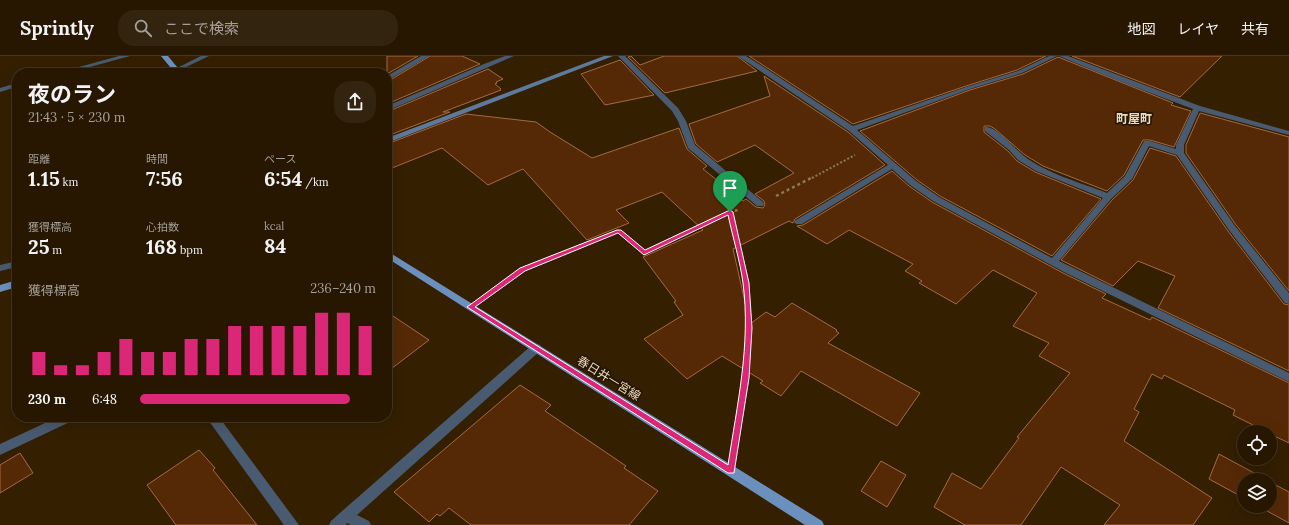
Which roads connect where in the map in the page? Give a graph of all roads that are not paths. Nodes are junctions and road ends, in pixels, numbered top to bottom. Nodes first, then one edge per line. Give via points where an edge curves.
1 (127, 56) edge
2 (164, 56) edge
3 (206, 56) edge
4 (426, 56) edge
5 (511, 56) edge
6 (610, 56) edge
7 (621, 56) edge
8 (741, 56) edge
9 (1054, 56) edge
10 (1062, 56) edge
11 (80, 68) edge
12 (174, 68) edge
13 (183, 68) edge
14 (392, 76) edge
15 (12, 86) edge
16 (0, 90) edge
17 (392, 107) edge
18 (1197, 108) junction
19 (852, 129) junction
20 (988, 129) dead end
21 (1289, 133) edge
22 (392, 139) edge
23 (1180, 153) junction
24 (893, 165) junction
25 (1108, 197) junction
26 (760, 204) road end
27 (798, 222) dead end
28 (392, 257) edge
29 (1053, 262) junction
30 (12, 265) edge
31 (0, 268) edge
32 (12, 285) edge
33 (0, 289) edge
34 (1289, 300) edge
35 (536, 348) junction
36 (1289, 378) edge
37 (59, 422) edge
38 (216, 422) edge
39 (0, 450) edge
40 (341, 520) edge
41 (292, 525) edge
42 (364, 525) edge
43 (817, 525) edge

1 - 11 street
2 - 12 main road
3 - 13 street
4 - 14 street
5 - 17 street
6 - 22 street
7 - 26 street via 675,110 691,146
8 - 19 street
9 - 19 street via 1020,72
10 - 18 street
15 - 16 street
18 - 21 street
18 - 23 street via 1180,145
19 - 24 street
20 - 25 street via 1021,158 1039,169
23 - 25 street via 1147,143 1128,177
23 - 34 street via 1225,220
24 - 27 street
24 - 29 street via 936,199
25 - 29 street
28 - 35 main road, 春日井一宮線
29 - 36 street
30 - 31 street
32 - 33 main road
35 - 40 street
35 - 43 main road, 春日井一宮線
37 - 39 street
38 - 41 street
40 - 42 street

